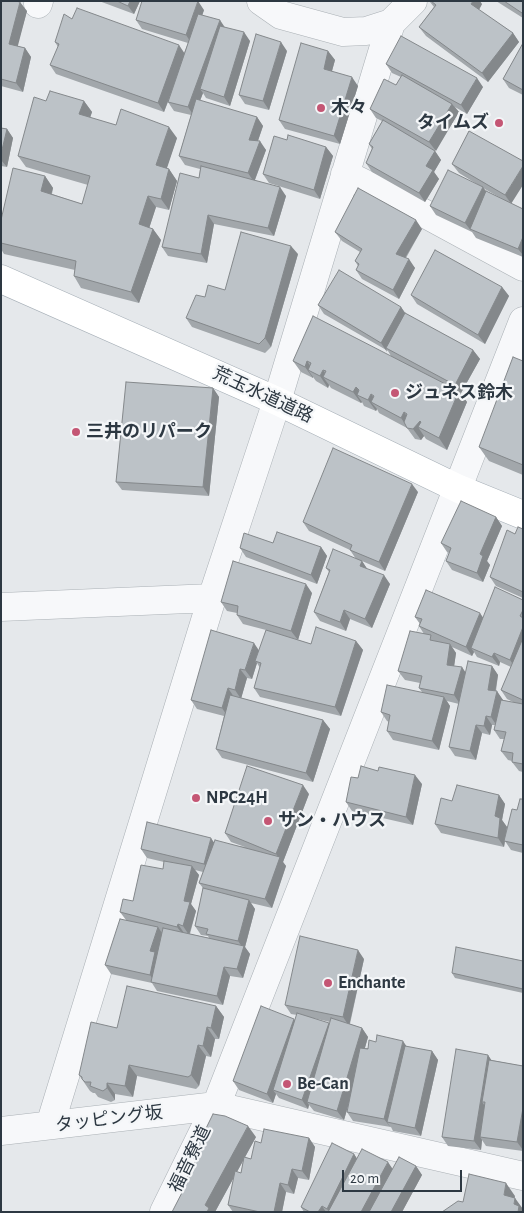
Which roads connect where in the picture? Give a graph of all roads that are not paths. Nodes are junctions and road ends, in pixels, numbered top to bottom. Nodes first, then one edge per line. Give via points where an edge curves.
1 (261, 1) edge
2 (413, 1) edge
3 (391, 23) junction
4 (345, 174) junction
5 (523, 267) edge
6 (1, 279) edge
7 (523, 321) edge
8 (277, 401) junction
9 (458, 489) junction
10 (523, 515) edge
11 (212, 598) junction
12 (1, 608) edge
13 (216, 1106) junction
14 (50, 1126) junction
15 (1, 1131) edge
16 (523, 1176) edge
17 (164, 1212) edge

1 - 3 street via 280,15 343,32 366,31
2 - 3 street
3 - 4 street
4 - 5 street
4 - 8 street
6 - 8 main road, 荒玉水道道路
7 - 9 street, 福音寮道
8 - 9 main road, 荒玉水道道路
8 - 11 street
9 - 10 main road, 荒玉水道道路
9 - 13 street, 福音寮道
11 - 12 street
11 - 14 street
13 - 14 street, タッピング坂
13 - 16 street, タッピング坂
13 - 17 street, 福音寮道
14 - 15 street, タッピング坂

